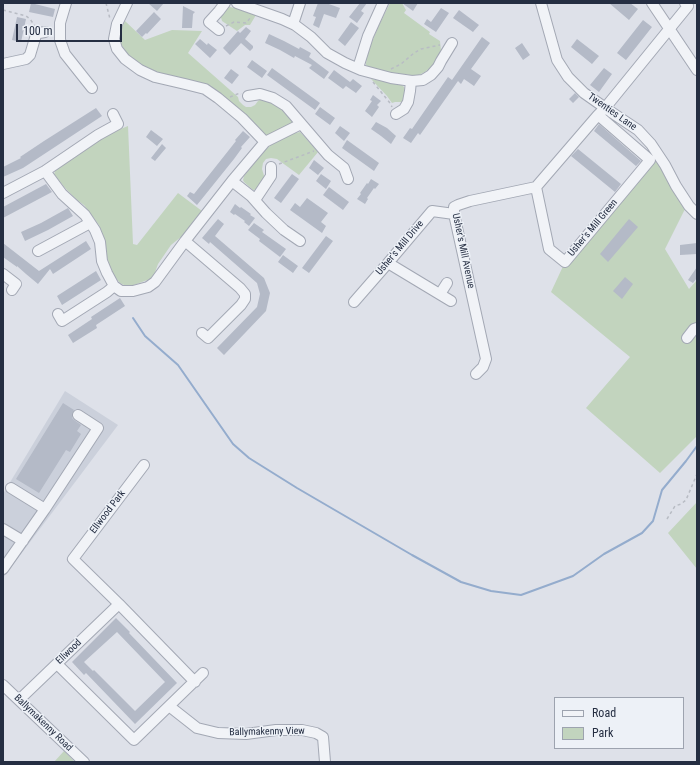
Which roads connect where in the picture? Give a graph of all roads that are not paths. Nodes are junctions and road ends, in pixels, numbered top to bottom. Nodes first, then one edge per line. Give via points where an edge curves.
1 (66, 3) edge
2 (127, 3) edge
3 (224, 3) edge
4 (237, 3) edge
5 (300, 3) edge
6 (384, 3) edge
7 (541, 3) edge
8 (652, 3) edge
9 (685, 3) edge
10 (292, 24) junction
11 (669, 28) junction
12 (219, 30) road end
13 (42, 32) road end
14 (452, 43) road end
15 (3, 64) edge
16 (363, 70) junction
17 (697, 70) edge
18 (411, 81) junction
19 (92, 88) dead end
20 (248, 96) road end
21 (605, 108) junction
22 (113, 114) dead end
23 (396, 114) road end
24 (598, 115) junction
25 (301, 124) junction
26 (265, 142) junction
27 (271, 167) road end
28 (45, 171) junction
29 (348, 179) dead end
30 (232, 181) junction
31 (536, 187) junction
32 (3, 193) edge
33 (255, 200) junction
34 (454, 214) junction
35 (697, 214) edge
36 (90, 223) junction
37 (300, 241) dead end
38 (185, 242) junction
39 (38, 251) dead end
40 (388, 263) junction
41 (3, 274) edge
42 (447, 283) dead end
43 (114, 286) junction
44 (12, 290) dead end
45 (440, 294) junction
46 (451, 301) dead end
47 (354, 302) dead end
48 (58, 314) dead end
49 (697, 328) edge
50 (202, 333) dead end
51 (687, 338) dead end
52 (476, 374) dead end
53 (78, 415) dead end
54 (144, 465) dead end
55 (11, 488) dead end
56 (45, 509) junction
57 (3, 530) edge
58 (23, 541) junction
59 (3, 569) edge
60 (119, 604) junction
61 (57, 664) junction
62 (203, 673) dead end
63 (195, 682) junction
64 (3, 685) edge
65 (19, 700) junction
66 (169, 706) junction
67 (84, 762) edge
68 (325, 762) edge

1 - 19 street via 60,23 60,40 65,54
2 - 26 street via 117,24 114,39 117,49 125,59 155,78 205,90 242,118
3 - 12 street via 209,22
4 - 10 street
5 - 10 street
6 - 16 street via 368,36
7 - 21 street, Twenties Lane via 557,60 568,77
8 - 11 street
9 - 11 street via 688,6
10 - 16 street via 311,37 326,53
11 - 17 street
11 - 21 street
13 - 15 street via 36,35 30,55 26,59
14 - 18 street via 431,75 423,80
16 - 18 street
18 - 23 street via 408,102 404,109
20 - 25 street via 260,94 273,98 286,106
21 - 24 street
21 - 35 street, Twenties Lane via 638,130 651,144 689,206
22 - 28 street via 118,124
24 - 31 street
24 - 31 street, Usher's Mill Green via 650,160 566,262 550,249
25 - 26 street
25 - 29 street via 328,155 344,168
26 - 30 street
27 - 33 street via 271,176
28 - 32 street
28 - 36 street via 62,194
30 - 33 street
30 - 38 street
31 - 34 street, Usher's Mill Avenue via 458,205 454,207
33 - 37 street via 284,230
34 - 40 street, Usher's Mill Drive via 432,211
34 - 52 street, Usher's Mill Avenue via 486,359
36 - 39 street
36 - 43 street via 100,242 106,273
38 - 43 street via 155,282 148,287 121,291
38 - 50 street via 245,294 241,305 208,338
40 - 45 street
40 - 47 street, Usher's Mill Drive
41 - 44 street via 16,284
42 - 45 street
43 - 48 street via 62,321
45 - 46 street
49 - 51 street
53 - 56 street via 98,428
54 - 60 street, Ellwood Park via 73,559
55 - 56 street
56 - 58 street
57 - 58 street
58 - 59 street
60 - 61 street, Ellwood
60 - 63 street
61 - 65 street, Ellwood
61 - 66 street via 134,740
62 - 63 street
63 - 66 street
64 - 65 street, Ballymakenny Road
65 - 67 street, Ballymakenny Road
66 - 68 street, Ballymakenny View via 197,728 218,733 302,730 316,733 323,737

